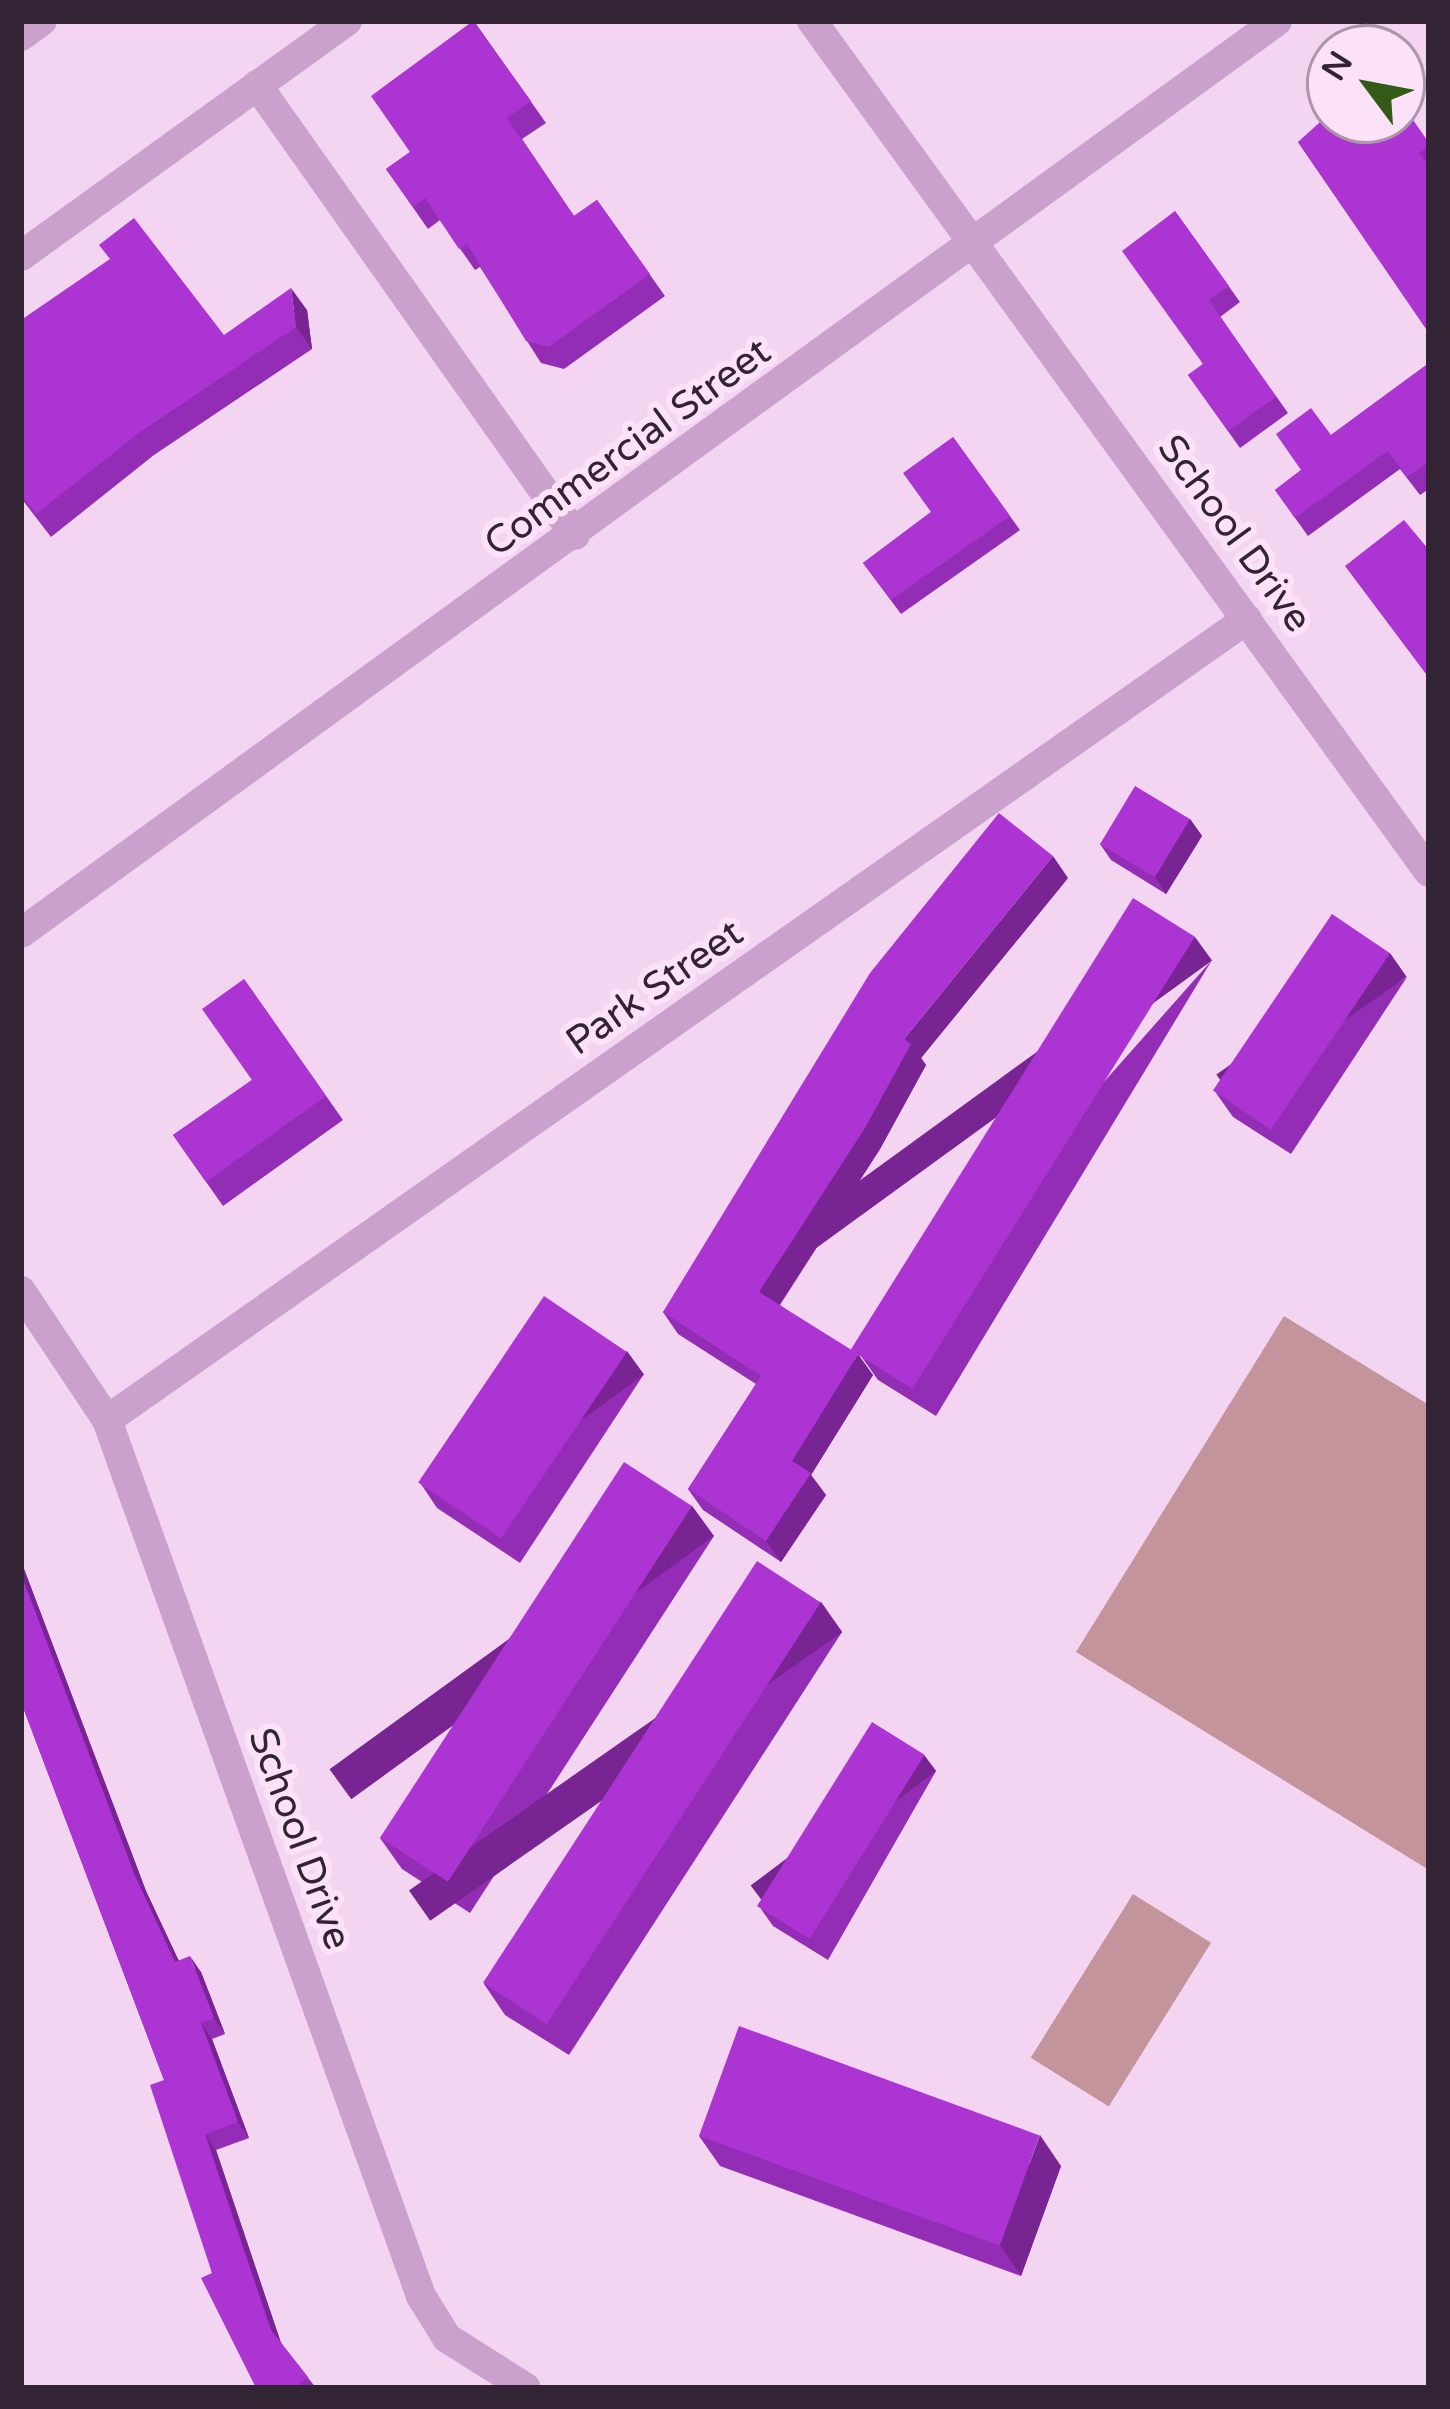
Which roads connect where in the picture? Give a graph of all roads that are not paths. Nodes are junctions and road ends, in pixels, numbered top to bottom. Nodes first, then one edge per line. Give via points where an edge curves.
1 (42, 21) edge
2 (347, 21) edge
3 (812, 21) edge
4 (1276, 21) edge
5 (21, 36) edge
6 (257, 85) junction
7 (976, 243) junction
8 (21, 256) edge
9 (575, 535) junction
10 (1247, 619) junction
11 (1429, 872) edge
12 (21, 932) edge
13 (21, 1291) edge
14 (107, 1420) junction
15 (526, 2388) edge

1 - 5 street
2 - 6 street
3 - 7 street, School Drive
4 - 7 street, Commercial Street
6 - 8 street
6 - 9 street
7 - 9 street, Commercial Street
7 - 10 street, School Drive
9 - 12 street, Commercial Street
10 - 11 street, School Drive
10 - 14 street, Park Street
13 - 14 street, School Drive
14 - 15 street, School Drive via 421,2296 447,2338

